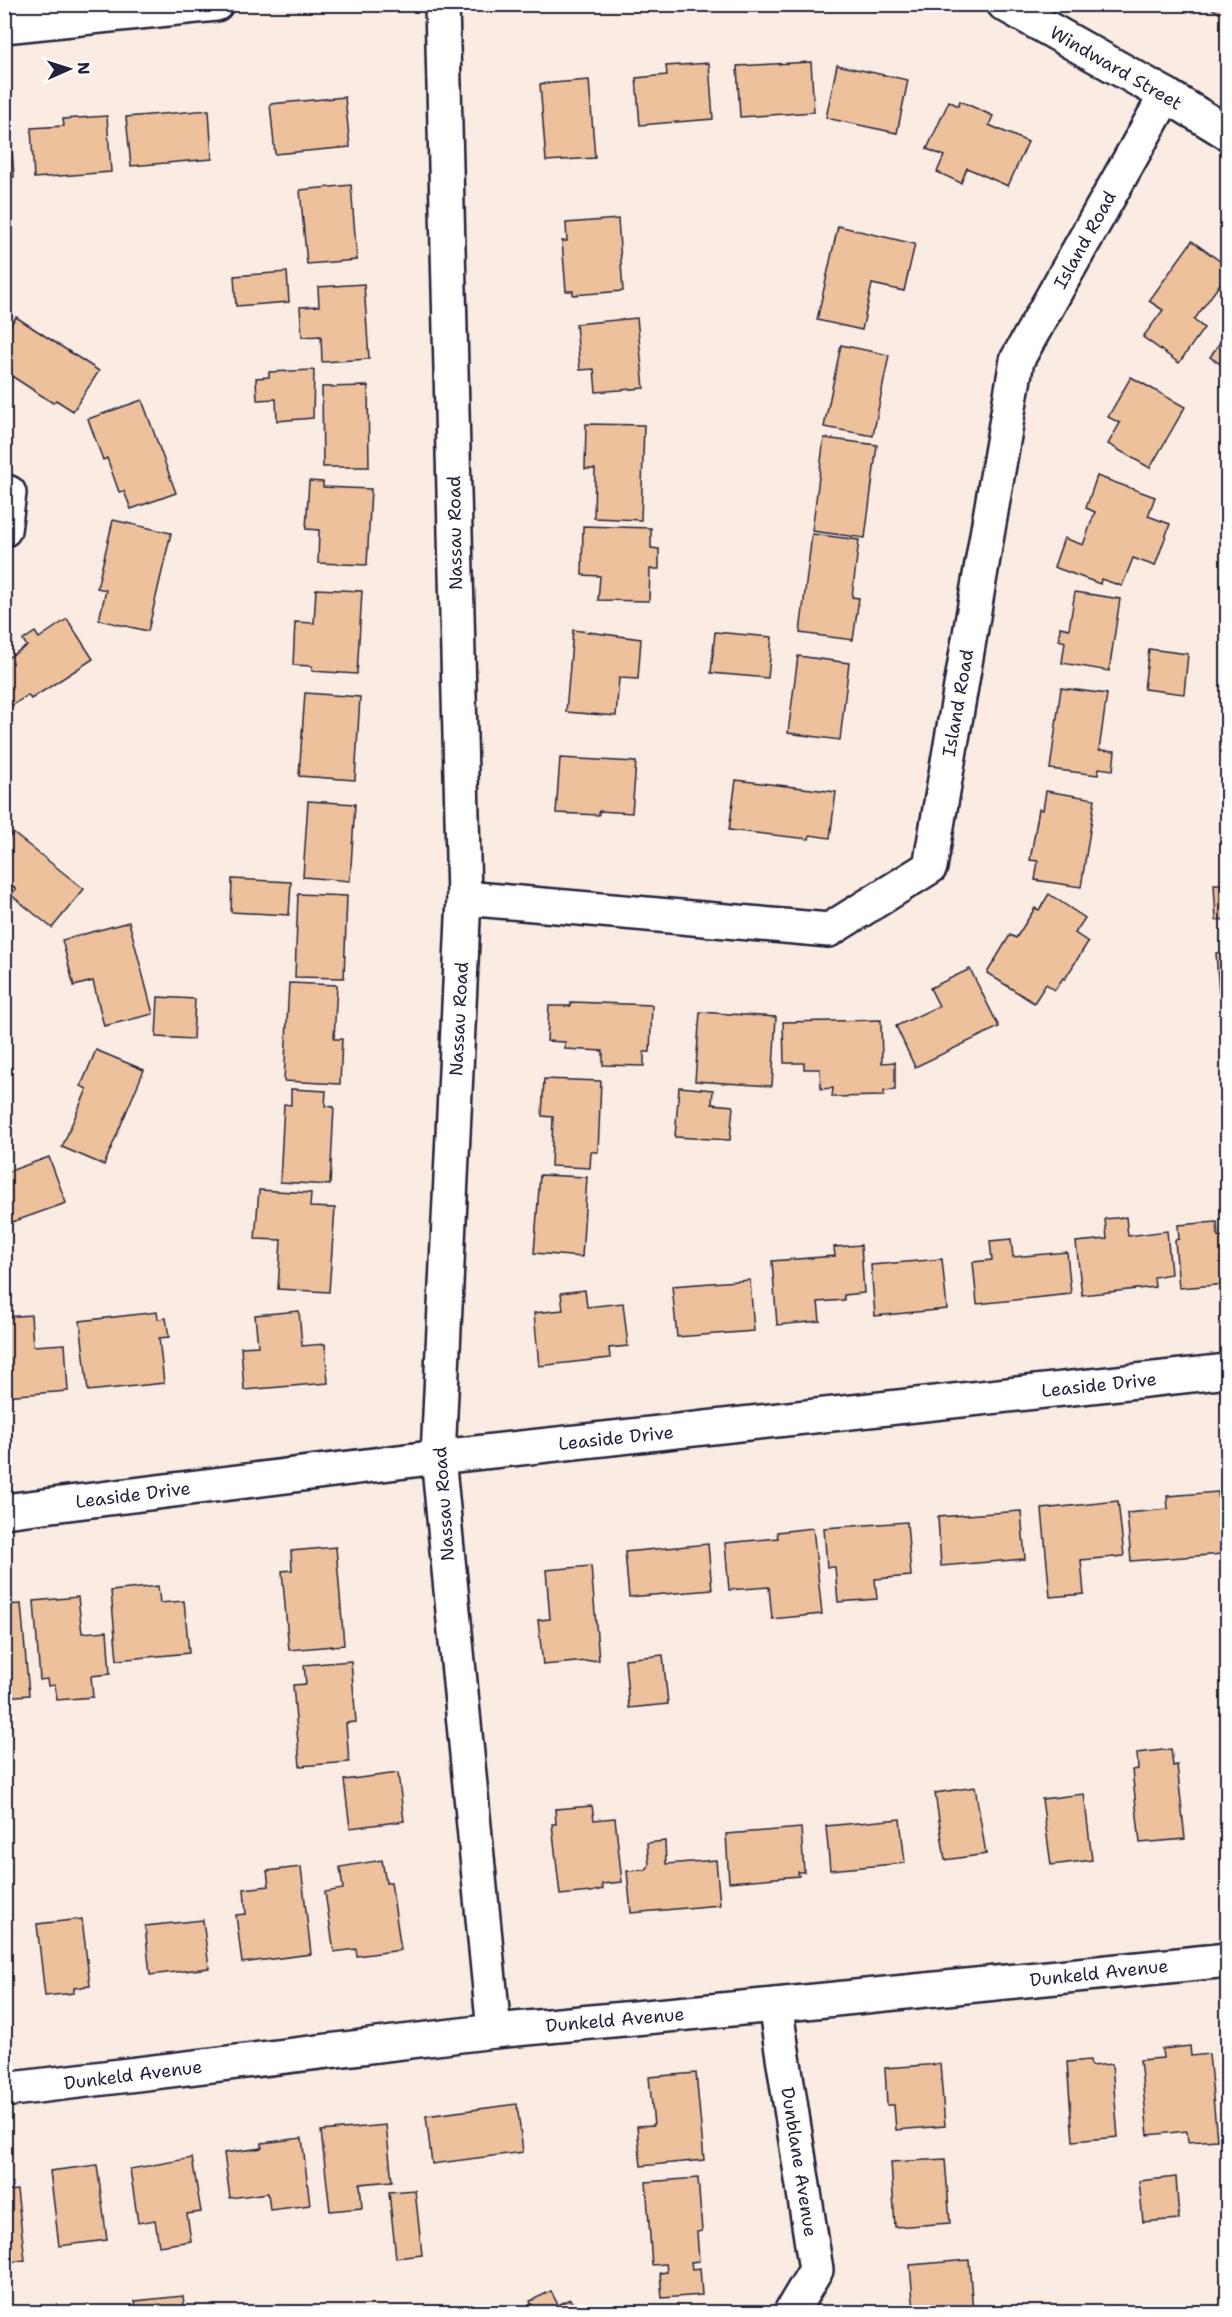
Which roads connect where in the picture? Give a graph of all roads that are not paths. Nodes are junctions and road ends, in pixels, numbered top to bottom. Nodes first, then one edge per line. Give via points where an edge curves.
1 (216, 4) edge
2 (442, 4) edge
3 (1004, 4) edge
4 (4, 26) edge
5 (1166, 95) junction
6 (1227, 133) edge
7 (4, 491) edge
8 (4, 530) edge
9 (465, 898) junction
10 (1227, 1371) edge
11 (438, 1457) junction
12 (4, 1511) edge
13 (1227, 1960) edge
14 (775, 2005) junction
15 (494, 2031) junction
16 (4, 2090) edge
17 (792, 2313) edge

1 - 4 street
2 - 9 street, Nassau Road
3 - 5 street, Windward Street
5 - 6 street, Windward Street
5 - 9 street, Island Road via 1017,360 930,867 828,930
7 - 8 street via 9,493
9 - 11 street, Nassau Road
10 - 11 street, Leaside Drive
11 - 12 street, Leaside Drive
11 - 15 street, Nassau Road
13 - 14 street, Dunkeld Avenue
14 - 15 street, Dunkeld Avenue
14 - 17 street, Dunblane Avenue via 816,2270
15 - 16 street, Dunkeld Avenue

